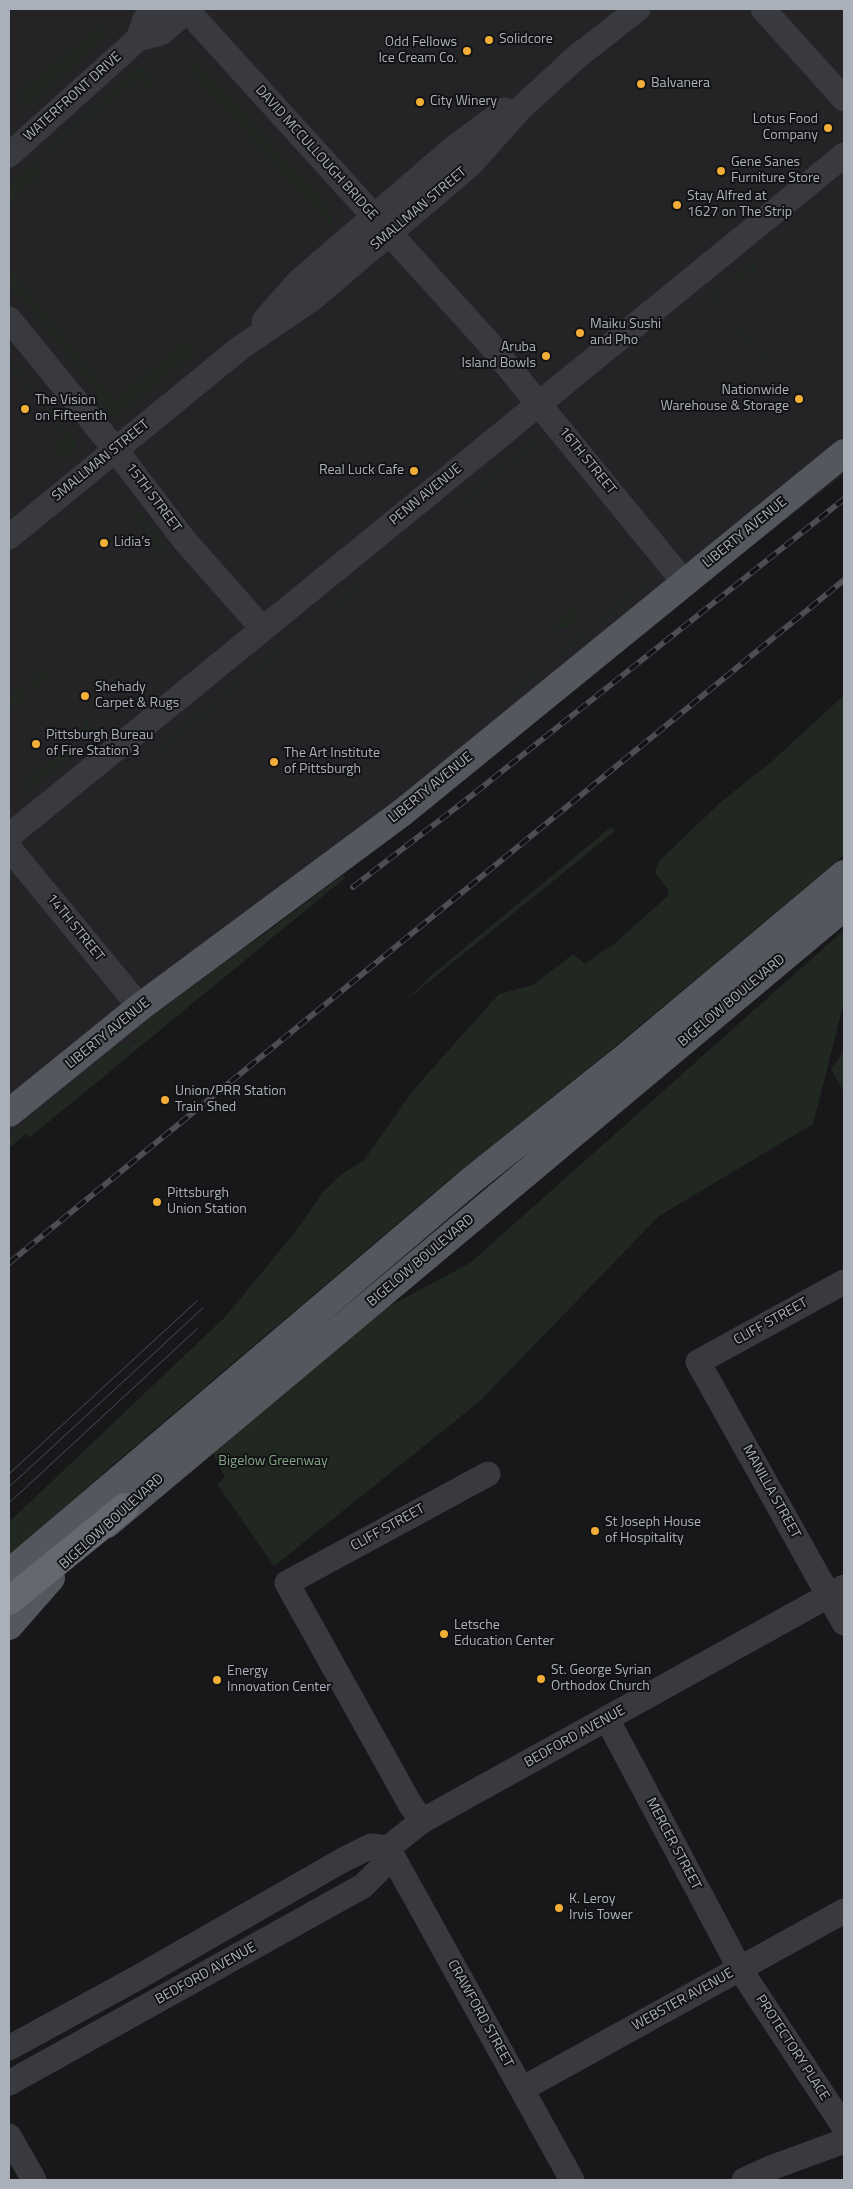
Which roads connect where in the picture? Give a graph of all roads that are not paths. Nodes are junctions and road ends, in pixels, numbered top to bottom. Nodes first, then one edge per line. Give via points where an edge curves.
1 (156, 9) edge
2 (187, 9) edge
3 (638, 9) edge
4 (763, 9) edge
5 (138, 39) junction
6 (844, 99) edge
7 (9, 155) edge
8 (844, 155) edge
9 (9, 319) edge
10 (488, 342) joint
11 (540, 403) junction
12 (115, 448) junction
13 (844, 453) edge
14 (9, 537) edge
15 (684, 582) junction
16 (262, 628) junction
17 (9, 836) edge
18 (9, 848) edge
19 (844, 874) edge
20 (844, 907) edge
21 (140, 1007) junction
22 (9, 1113) edge
23 (844, 1282) edge
24 (698, 1362) joint
25 (488, 1474) dead end
26 (125, 1507) junction
27 (9, 1573) edge
28 (837, 1591) edge
29 (9, 1601) edge
30 (844, 1623) edge
31 (9, 1626) edge
32 (607, 1719) junction
33 (422, 1822) junction
34 (388, 1848) junction
35 (844, 1911) edge
36 (740, 1969) junction
37 (137, 1978) junction
38 (151, 2004) junction
39 (9, 2048) edge
40 (9, 2083) edge
41 (522, 2090) junction
42 (844, 2127) edge
43 (9, 2136) edge
44 (844, 2141) edge
45 (34, 2180) edge
46 (572, 2180) edge
47 (744, 2180) edge

1 - 5 street, WATERFRONT DRIVE via 145,19
2 - 5 street, WATERFRONT DRIVE via 162,33
2 - 10 street, DAVID MCCULLOUGH BRIDGE, bridge
3 - 12 street, SMALLMAN STREET via 456,146 300,281 240,348
4 - 6 street
5 - 7 street, WATERFRONT DRIVE
8 - 11 street, PENN AVENUE
9 - 12 street, 15TH STREET
10 - 11 street, 16TH STREET
11 - 15 street, 16TH STREET
11 - 16 street, PENN AVENUE
12 - 14 street, SMALLMAN STREET
12 - 16 street, 15TH STREET via 185,541
13 - 15 main road, LIBERTY AVENUE
15 - 21 main road, LIBERTY AVENUE via 403,812
16 - 17 street, PENN AVENUE
18 - 21 street, 14TH STREET
19 - 27 main road, BIGELOW BOULEVARD via 627,1056 473,1179
20 - 26 main road, BIGELOW BOULEVARD
21 - 22 main road, LIBERTY AVENUE
23 - 24 street, CLIFF STREET
24 - 28 street, MANILLA STREET
25 - 33 street, CLIFF STREET via 287,1583
26 - 29 highway
26 - 31 main road, BIGELOW BOULEVARD via 69,1559
28 - 30 street, MANILLA STREET
28 - 32 street, BEDFORD AVENUE
32 - 33 street, BEDFORD AVENUE
32 - 36 street, MERCER STREET
33 - 34 street, BEDFORD AVENUE
34 - 37 street via 371,1846
34 - 38 street, BEDFORD AVENUE via 380,1869 363,1886
34 - 41 street, CRAWFORD STREET
35 - 36 street, WEBSTER AVENUE
36 - 41 street, WEBSTER AVENUE
36 - 42 street, PROTECTORY PLACE
37 - 38 street
37 - 39 street
38 - 40 street, BEDFORD AVENUE
41 - 46 street, CRAWFORD STREET
43 - 45 street
44 - 47 street

